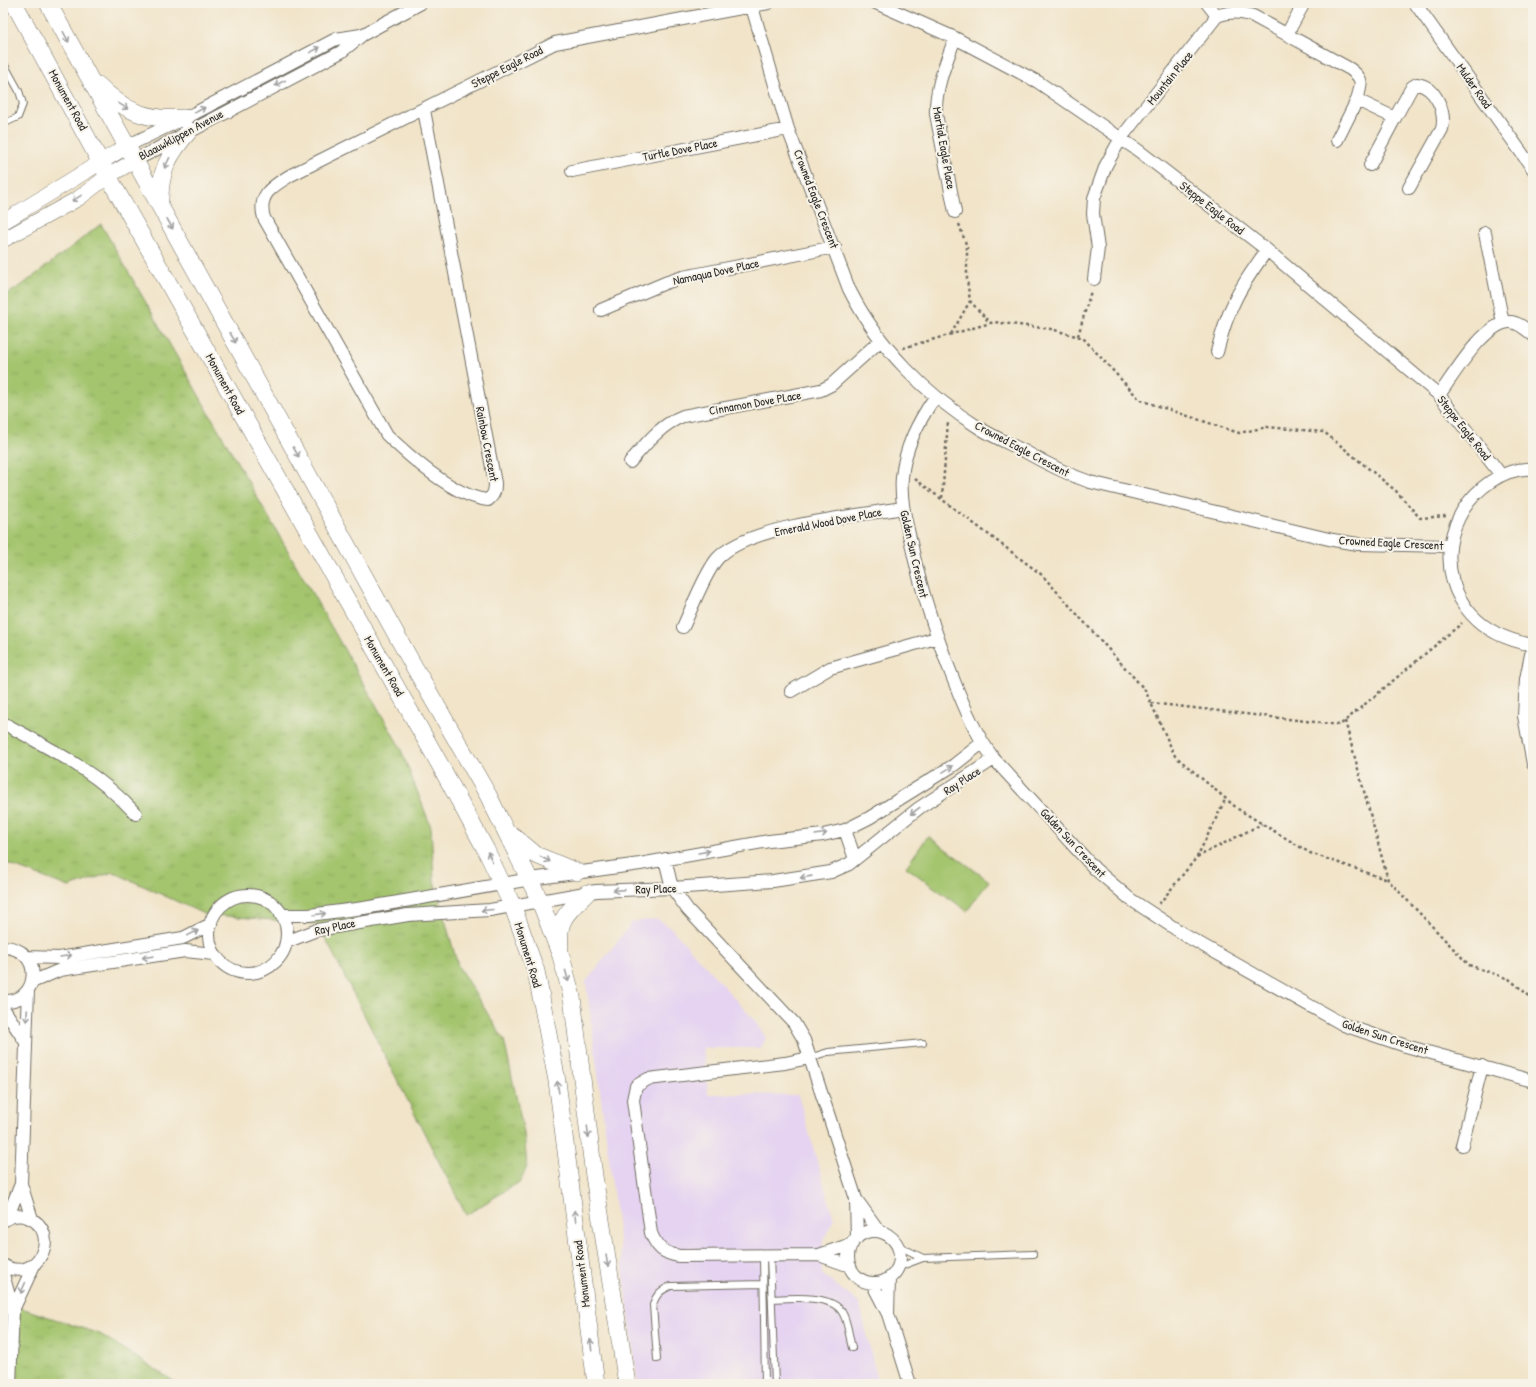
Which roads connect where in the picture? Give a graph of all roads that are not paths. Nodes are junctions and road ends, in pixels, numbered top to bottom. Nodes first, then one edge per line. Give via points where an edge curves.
1 (14, 3) edge
2 (48, 3) edge
3 (421, 3) edge
4 (768, 3) edge
5 (876, 3) edge
6 (1207, 3) edge
7 (1304, 3) edge
8 (1415, 3) edge
9 (752, 7) junction
10 (1217, 16) junction
11 (1287, 34) junction
12 (956, 38) junction
13 (3, 62) edge
14 (84, 70) junction
15 (5, 72) edge
16 (1357, 100) junction
17 (424, 110) junction
18 (1396, 118) junction
19 (3, 124) edge
20 (186, 124) junction
21 (788, 129) junction
22 (1121, 138) junction
23 (1337, 140) dead end
24 (131, 153) junction
25 (1370, 165) dead end
26 (105, 168) junction
27 (1533, 169) edge
28 (572, 171) dead end
29 (1408, 188) dead end
30 (269, 191) joint
31 (160, 206) junction
32 (955, 212) road end
33 (3, 222) edge
34 (1485, 233) dead end
35 (3, 240) edge
36 (835, 247) junction
37 (1267, 250) junction
38 (1094, 279) road end
39 (601, 310) dead end
40 (1504, 323) junction
41 (1533, 335) edge
42 (881, 340) junction
43 (1217, 352) dead end
44 (1439, 395) junction
45 (935, 397) junction
46 (630, 462) dead end
47 (1533, 469) edge
48 (1501, 475) junction
49 (903, 508) junction
50 (1449, 546) junction
51 (683, 627) dead end
52 (936, 638) junction
53 (1533, 645) edge
54 (791, 690) dead end
55 (3, 723) edge
56 (982, 743) junction
57 (994, 759) junction
58 (1533, 764) edge
59 (929, 780) junction
60 (937, 796) junction
61 (136, 814) dead end
62 (503, 826) junction
63 (845, 830) junction
64 (665, 859) junction
65 (855, 859) junction
66 (577, 872) junction
67 (531, 878) junction
68 (502, 884) junction
69 (672, 888) junction
70 (587, 893) junction
71 (540, 901) junction
72 (513, 907) junction
73 (282, 914) junction
74 (211, 924) junction
75 (286, 942) junction
76 (3, 947) edge
77 (214, 954) junction
78 (561, 956) junction
79 (27, 957) junction
80 (30, 986) junction
81 (3, 1001) edge
82 (3, 1008) edge
83 (25, 1041) junction
84 (923, 1043) dead end
85 (809, 1058) junction
86 (1482, 1066) junction
87 (1533, 1081) edge
88 (1462, 1145) dead end
89 (21, 1184) junction
90 (856, 1199) junction
91 (32, 1219) junction
92 (5, 1220) edge
93 (879, 1232) junction
94 (855, 1241) junction
95 (897, 1245) junction
96 (1033, 1254) dead end
97 (819, 1255) junction
98 (766, 1256) junction
99 (922, 1258) junction
100 (3, 1265) edge
101 (34, 1265) junction
102 (850, 1266) junction
103 (898, 1267) junction
104 (3, 1274) edge
105 (889, 1279) junction
106 (872, 1283) junction
107 (763, 1284) junction
108 (772, 1299) junction
109 (13, 1310) junction
110 (888, 1314) junction
111 (852, 1348) dead end
112 (657, 1359) dead end
113 (10, 1384) edge
114 (596, 1384) edge
115 (627, 1384) edge
116 (765, 1384) edge
117 (775, 1384) edge
118 (910, 1384) edge

1 - 26 main road, Monument Road
2 -> 14 main road
3 - 20 street, Blaauwklippen Avenue via 362,35 341,52
4 - 9 street, Steppe Eagle Road
5 - 12 street, Steppe Eagle Road
6 - 10 street
7 - 11 street
8 - 27 street, Mulder Road
9 - 17 street, Steppe Eagle Road via 555,43
9 - 21 street, Crowned Eagle Crescent
10 - 11 street via 1228,12 1240,12
10 - 22 street, Mountain Place
11 - 16 street via 1356,74 1362,83
12 - 22 street, Steppe Eagle Road via 1038,82
12 - 32 street, Martial Eagle Place via 938,85 936,103
13 - 15 lane
14 -> 20 main road via 111,98 138,114
14 - 24 main road
15 - 19 lane via 19,91 23,104 18,117
16 - 18 street
16 - 23 street
17 - 30 street, Steppe Eagle Road via 291,175
17 - 30 street, Rainbow Crescent via 495,483 493,496 488,500 469,496 454,488 408,455 387,435 264,218 263,199
18 - 25 street
18 - 29 street via 1412,88 1417,84 1427,88 1441,106 1443,113 1442,129
20 - 24 street, Blaauwklippen Avenue
20 - 24 street, Blaauwklippen Avenue
20 -> 31 main road via 179,143 163,170
21 - 28 street, Turtle Dove Place
21 - 36 street, Crowned Eagle Crescent
22 - 37 street, Steppe Eagle Road
22 - 38 street, Mountain Place via 1106,165 1094,198 1093,214 1098,248
24 - 26 street, Blaauwklippen Avenue
24 - 31 main road
26 - 33 street, Blaauwklippen Avenue
26 -> 35 street, Blaauwklippen Avenue via 79,198
68 -> 26 main road, Monument Road via 439,763
31 -> 62 main road
34 - 40 street
36 - 39 street, Namaqua Dove Place via 684,277
36 - 42 street, Crowned Eagle Crescent via 849,289
37 - 43 street via 1233,300
37 - 44 street, Steppe Eagle Road
40 - 41 street via 1519,325
40 - 44 street via 1489,331 1478,342
42 - 45 street, Crowned Eagle Crescent
42 - 46 street, Cinnamon Dove PLace via 831,385 821,390 683,416 669,421
44 - 48 street, Steppe Eagle Road
45 - 49 street, Golden Sun Crescent via 914,431 907,453
45 - 50 street, Crowned Eagle Crescent via 981,429 1056,468 1090,482 1333,540 1358,544
47 - 48 street via 1527,468
48 - 50 street via 1477,492 1459,515
49 - 51 street, Emerald Wood Dove Place via 790,527 749,539 728,550 711,569
49 - 52 street, Golden Sun Crescent
50 - 53 street via 1450,568 1457,593 1472,615 1491,631
52 - 54 street via 830,668
52 - 56 street, Golden Sun Crescent
53 - 58 street via 1526,679 1524,716
55 - 61 street via 82,767 111,788
56 - 57 street, Golden Sun Crescent
59 -> 56 street, Ray Place via 954,765
57 - 60 street, Ray Place
57 - 86 street, Golden Sun Crescent via 1095,869 1151,914 1344,1025 1406,1046
59 - 60 street
59 - 63 street, Ray Place
60 -> 65 street, Ray Place
62 -> 66 main road via 536,855
62 - 67 main road
64 -> 63 street, Ray Place
63 - 65 street
64 - 66 street, Ray Place
64 - 69 street
65 -> 69 street, Ray Place via 831,872 808,877
66 - 67 street, Ray Place
67 - 68 street, Ray Place
67 - 71 main road
68 - 72 main road, Monument Road
73 -> 68 street, Ray Place via 309,915 364,908
69 -> 70 street, Ray Place
69 - 85 street via 688,910 794,1024 804,1040
70 - 71 street, Ray Place
70 - 78 main road via 565,915 561,923
71 - 72 street, Ray Place
71 - 78 main road
72 -> 75 street, Ray Place via 366,921 316,930
114 -> 72 main road, Monument Road via 557,1080 536,971
73 - 74 street via 266,899 242,895 230,899 220,907
73 - 75 street
74 - 77 street via 210,941
79 -> 74 street via 59,958 183,938
75 - 77 street via 281,954 261,971 247,973 234,970 223,964
76 - 79 street via 16,949
77 -> 80 street via 185,951 60,970
78 -> 115 main road via 572,997 594,1176
79 - 80 street via 33,973
80 - 81 street via 22,996
80 -> 83 street
82 - 83 street
83 - 89 street
84 - 85 lane via 828,1052
85 - 90 street
85 - 98 street via 648,1079 641,1081 633,1092 632,1100 651,1233 658,1248 665,1253 679,1256
86 - 87 street, Golden Sun Crescent
86 - 88 street
89 - 91 street
89 - 92 street
90 - 93 street
90 - 94 street
91 - 92 street via 15,1216
91 - 101 street via 41,1229 45,1241 44,1250
93 - 94 street via 864,1234
93 - 95 street via 886,1234
94 - 97 street
94 - 102 street via 848,1258
95 - 99 lane
95 - 103 street via 900,1252
96 - 99 lane
97 - 98 street
97 - 102 street
98 - 107 lane
98 - 108 lane
99 - 103 lane
100 - 101 street via 17,1270
101 -> 109 street
102 - 106 street via 858,1278
103 - 105 street
104 - 109 street
105 - 106 street via 881,1283
105 - 110 street
106 - 110 street
107 - 112 lane via 671,1286 661,1291 652,1305
107 - 116 lane
108 - 111 lane via 821,1299 837,1306 843,1312
108 - 117 lane
109 - 113 street
110 - 118 street

